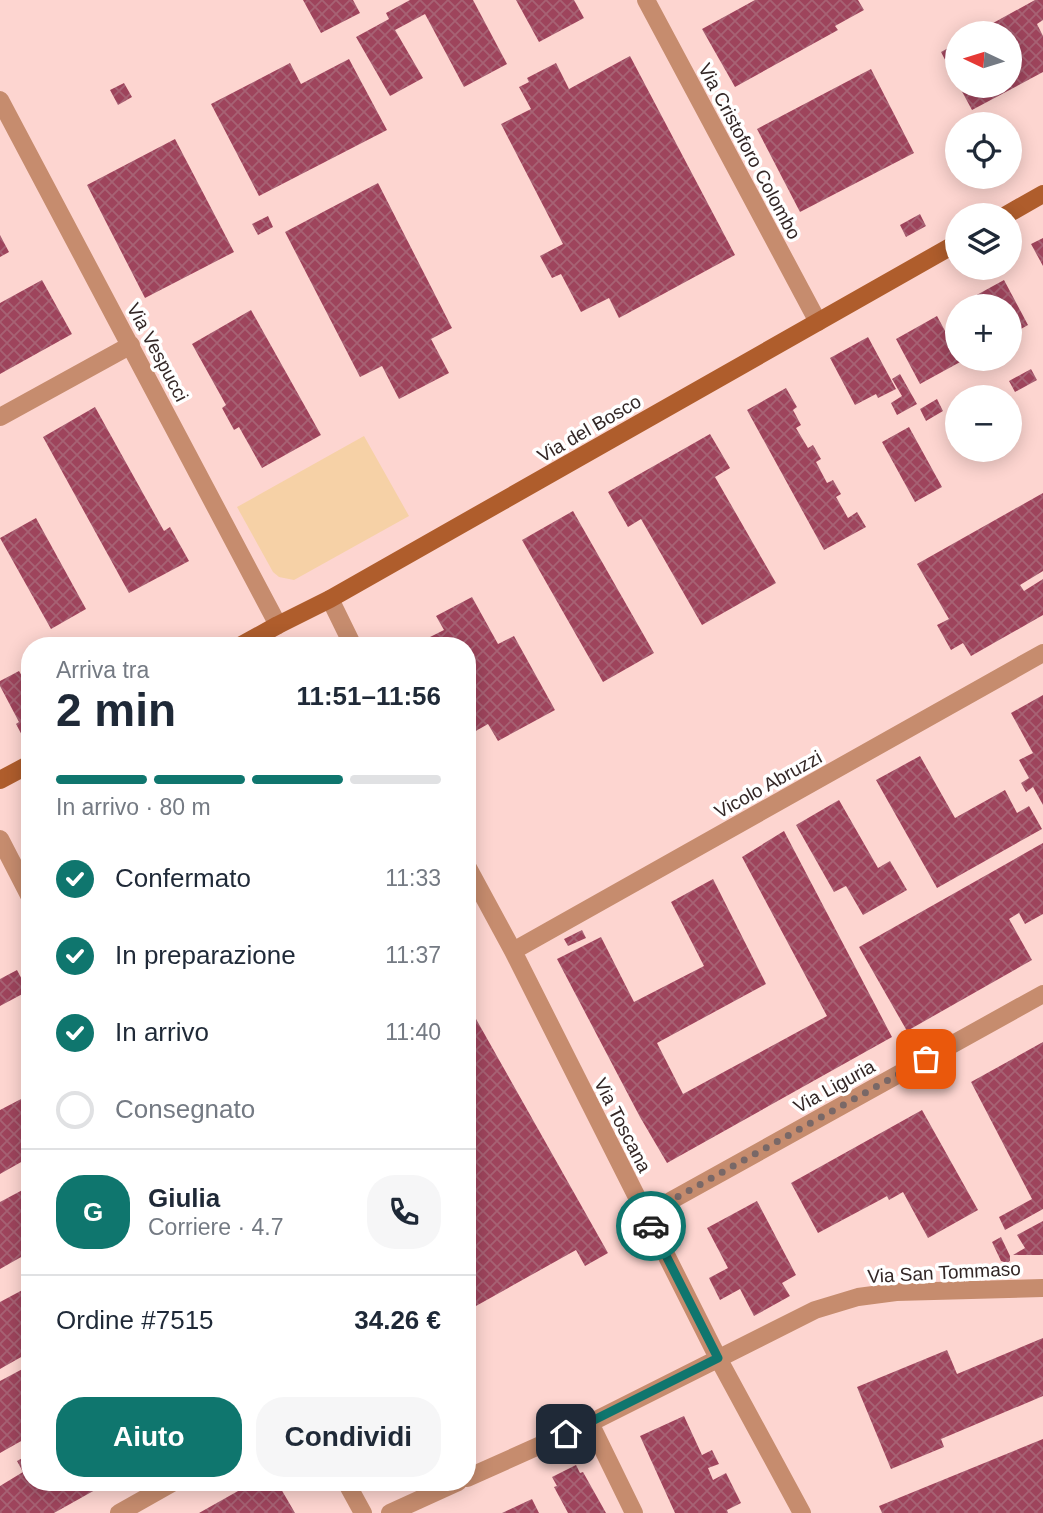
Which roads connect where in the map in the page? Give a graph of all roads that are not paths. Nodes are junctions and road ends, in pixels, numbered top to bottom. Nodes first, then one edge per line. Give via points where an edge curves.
1 (646, 0) edge
2 (0, 100) edge
3 (1043, 194) edge
4 (1022, 206) edge
5 (945, 250) edge
6 (818, 322) junction
7 (131, 345) junction
8 (0, 416) edge
9 (330, 599) junction
10 (278, 625) junction
11 (256, 637) edge
12 (349, 637) edge
13 (1043, 653) edge
14 (21, 769) edge
15 (0, 780) edge
16 (0, 839) edge
17 (21, 880) edge
18 (476, 883) edge
19 (513, 951) junction
20 (1043, 994) edge
21 (645, 1215) junction
22 (1043, 1288) edge
23 (718, 1358) junction
24 (590, 1423) junction
25 (476, 1474) edge
26 (158, 1491) edge
27 (351, 1491) edge
28 (438, 1491) edge
29 (119, 1513) edge
30 (363, 1513) edge
31 (390, 1513) edge
32 (634, 1513) edge
33 (802, 1513) edge

1 - 6 street, Via Cristoforo Colombo
2 - 7 street, Via Vespucci
3 - 4 street
5 - 6 street, Via del Bosco
6 - 9 street, Via del Bosco
7 - 8 street
7 - 10 street, Via Vespucci
9 - 10 street, Via del Bosco
9 - 12 street
10 - 11 street, Via del Bosco
13 - 19 street, Vicolo Abruzzi
14 - 15 street
16 - 17 street
18 - 19 street, Via Toscana
19 - 21 street, Via Toscana
20 - 21 street, Via Liguria
21 - 23 street, Via Toscana
22 - 23 street, Via San Tommaso via 858,1297 815,1310
23 - 24 street, Via San Tommaso
23 - 33 street, Via Toscana
24 - 25 street, Via San Tommaso
24 - 32 street
26 - 29 street
27 - 30 street
28 - 31 street

